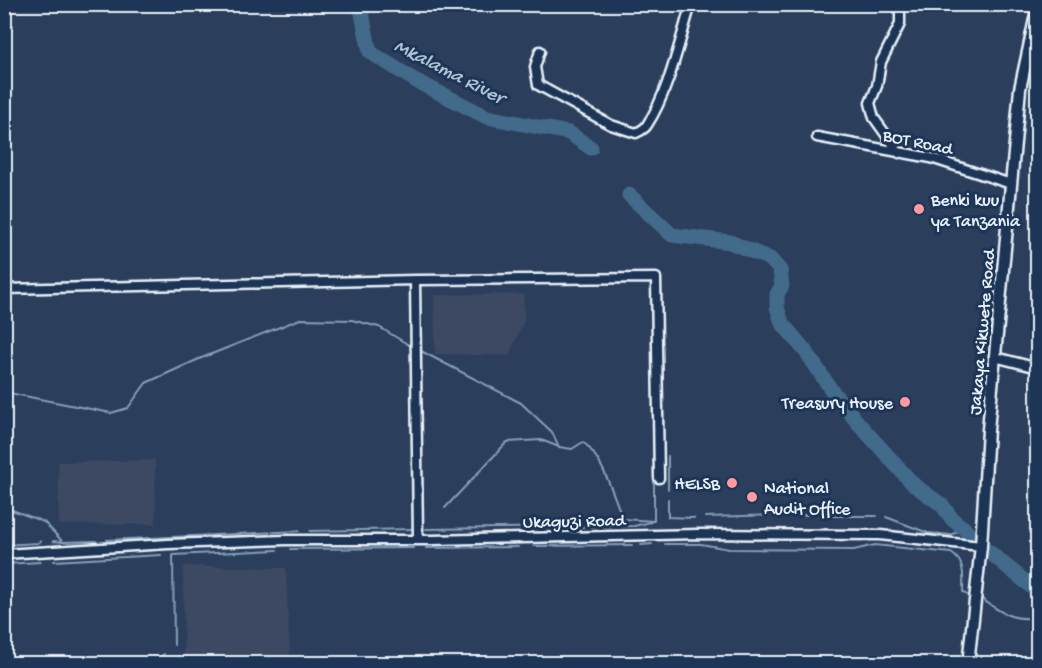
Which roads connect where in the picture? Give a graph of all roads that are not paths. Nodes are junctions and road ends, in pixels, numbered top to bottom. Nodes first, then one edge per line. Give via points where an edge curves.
1 (691, 4) edge
2 (897, 4) edge
3 (1038, 5) edge
4 (540, 51) dead end
5 (817, 137) dead end
6 (899, 153) junction
7 (1011, 184) junction
8 (415, 280) junction
9 (4, 289) edge
10 (995, 357) junction
11 (1038, 368) edge
12 (659, 478) dead end
13 (418, 539) junction
14 (981, 546) junction
15 (4, 554) edge
16 (968, 663) edge

1 - 4 street via 656,108 646,127 636,133 611,125 537,85 535,67
2 - 6 street via 900,24 881,62 870,103 874,118
3 - 7 main road, Jakaya Kikwete Road via 1020,89
5 - 6 street, BOT Road
6 - 7 street, BOT Road via 931,158
7 - 10 main road, Jakaya Kikwete Road
8 - 9 street
8 - 12 street via 656,278
8 - 13 street
10 - 11 street
10 - 14 main road, Jakaya Kikwete Road
13 - 14 street, Ukaguzi Road via 810,534 880,535
13 - 15 street, Ukaguzi Road via 168,544
14 - 16 main road, Jakaya Kikwete Road

